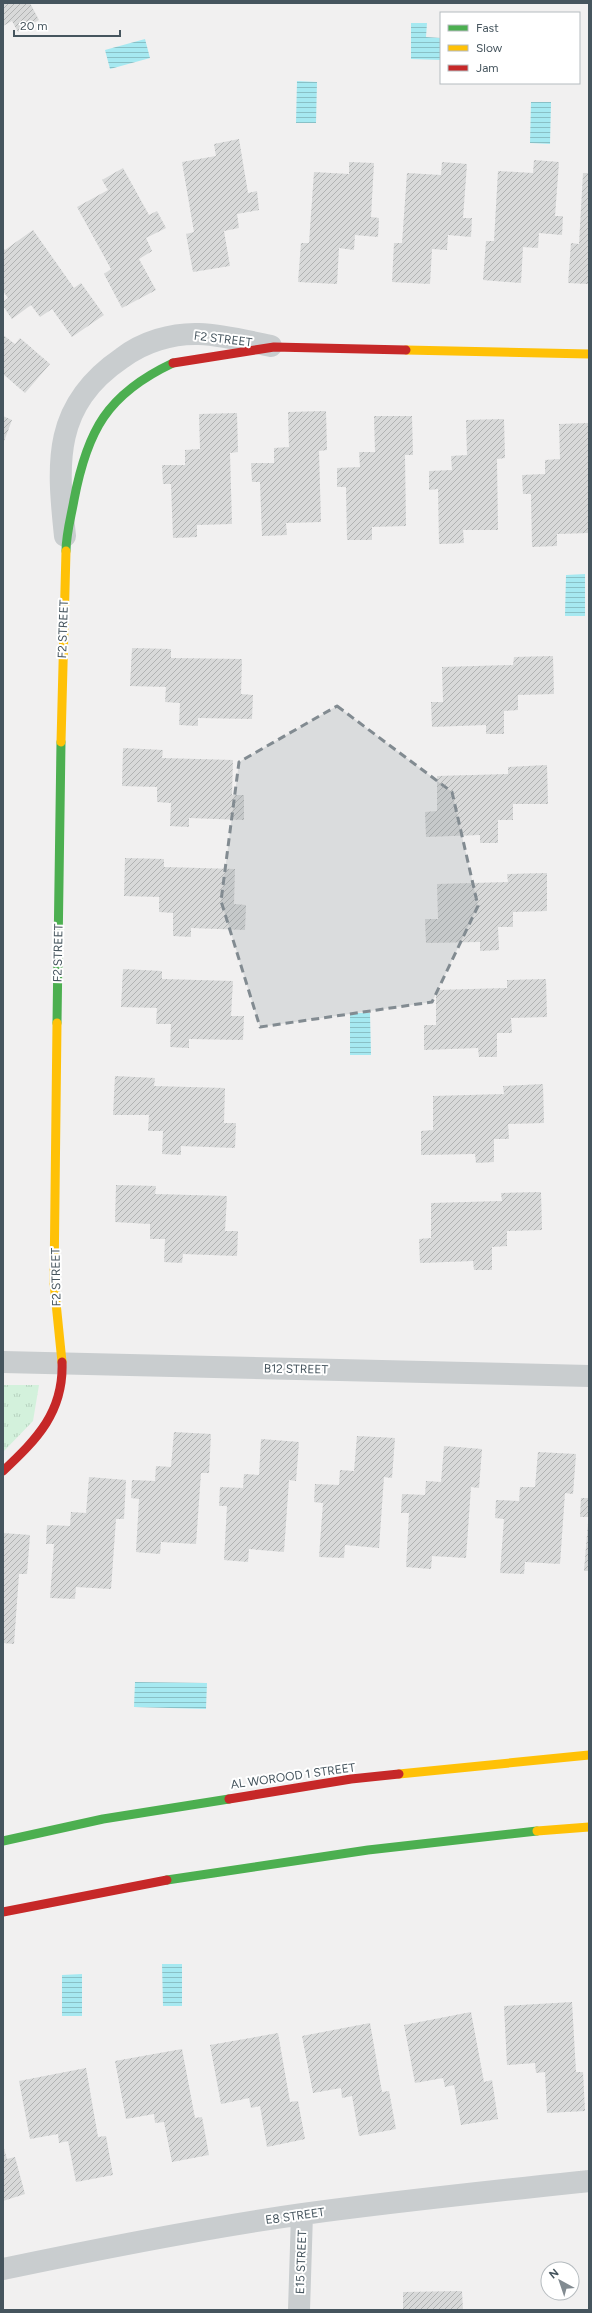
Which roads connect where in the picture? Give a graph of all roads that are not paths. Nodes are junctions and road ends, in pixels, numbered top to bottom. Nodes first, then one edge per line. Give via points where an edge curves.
1 (274, 347) junction
2 (589, 354) edge
3 (66, 543) junction
4 (3, 1362) edge
5 (63, 1363) junction
6 (589, 1376) edge
7 (3, 1471) edge
8 (589, 1755) edge
9 (589, 1826) edge
10 (3, 1840) edge
11 (3, 1912) edge
12 (589, 2181) edge
13 (302, 2214) junction
14 (3, 2269) edge
15 (300, 2310) edge

1 - 2 street, F2 STREET
1 - 3 street, F2 STREET via 178,361 150,374 124,393 103,417 88,444 79,475
1 - 3 street, F2 STREET via 198,334 162,338 134,349 101,372 78,400 65,431 60,467
3 - 5 street, F2 STREET via 62,630 54,1283
4 - 5 street, B12 STREET
5 - 6 street, B12 STREET
5 - 7 street, F2 STREET via 61,1393 48,1424 26,1451
8 - 10 street, AL WOROOD 1 STREET via 351,1779 103,1819
9 - 11 street via 447,1839 252,1865 113,1889
12 - 13 street, E8 STREET via 458,2194
13 - 14 street, E8 STREET via 190,2232
13 - 15 street, E15 STREET

